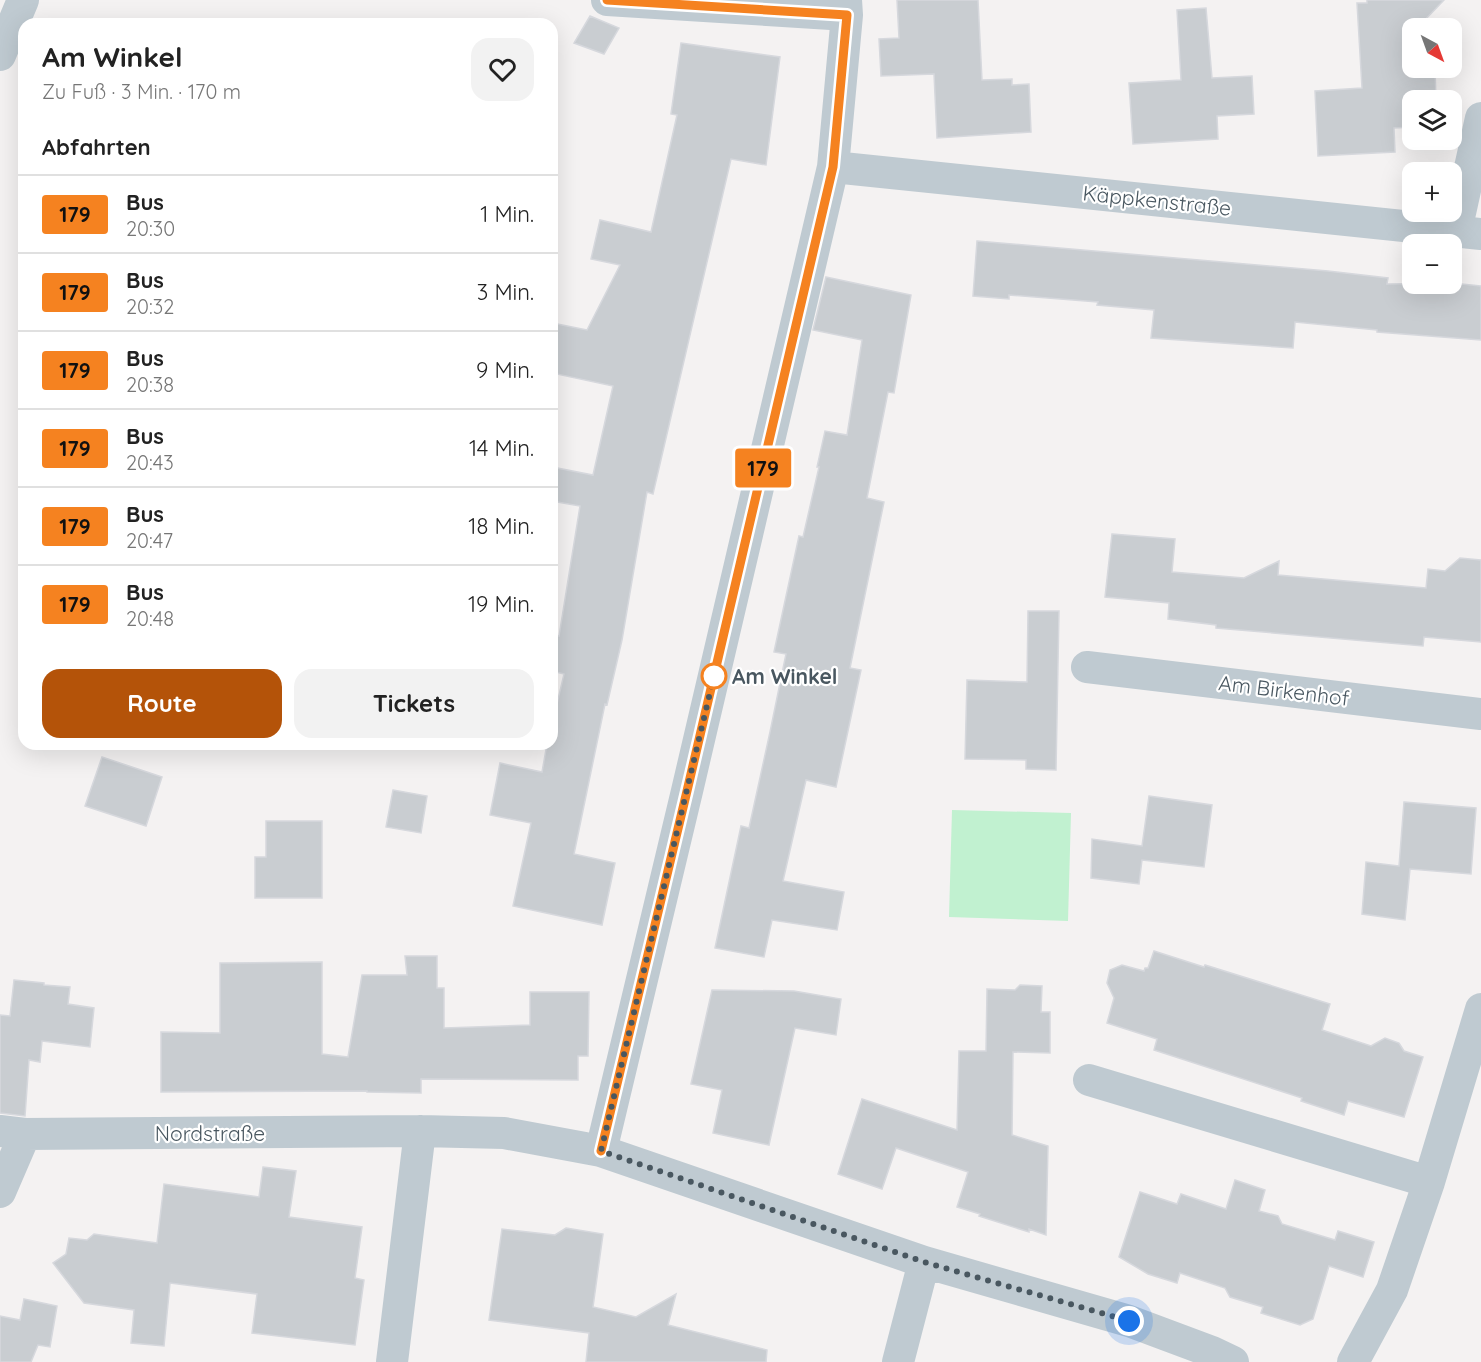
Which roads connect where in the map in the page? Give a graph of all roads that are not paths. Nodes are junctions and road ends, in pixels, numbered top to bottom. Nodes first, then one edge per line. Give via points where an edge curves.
1 (23, 0) edge
2 (607, 0) edge
3 (846, 7) edge
4 (0, 56) edge
5 (1481, 118) edge
6 (833, 167) junction
7 (1469, 232) edge
8 (1087, 667) dead end
9 (1481, 714) edge
10 (1481, 1009) edge
11 (1089, 1080) dead end
12 (420, 1131) junction
13 (12, 1133) edge
14 (601, 1151) junction
15 (1429, 1182) junction
16 (0, 1192) edge
17 (924, 1262) junction
18 (392, 1362) edge
19 (898, 1362) edge
20 (1233, 1362) edge
21 (1353, 1362) edge

1 - 4 street
2 - 3 street
3 - 6 street
5 - 7 street
6 - 7 street, Käppkenstraße
6 - 14 street
8 - 9 street, Am Birkenhof
10 - 15 street
11 - 15 street
12 - 13 street, Nordstraße
12 - 14 street, Nordstraße via 504,1133
12 - 18 street
13 - 16 street
14 - 17 street, Nordstraße
15 - 21 street via 1392,1290
17 - 19 street
17 - 20 street, Nordstraße via 1129,1321

